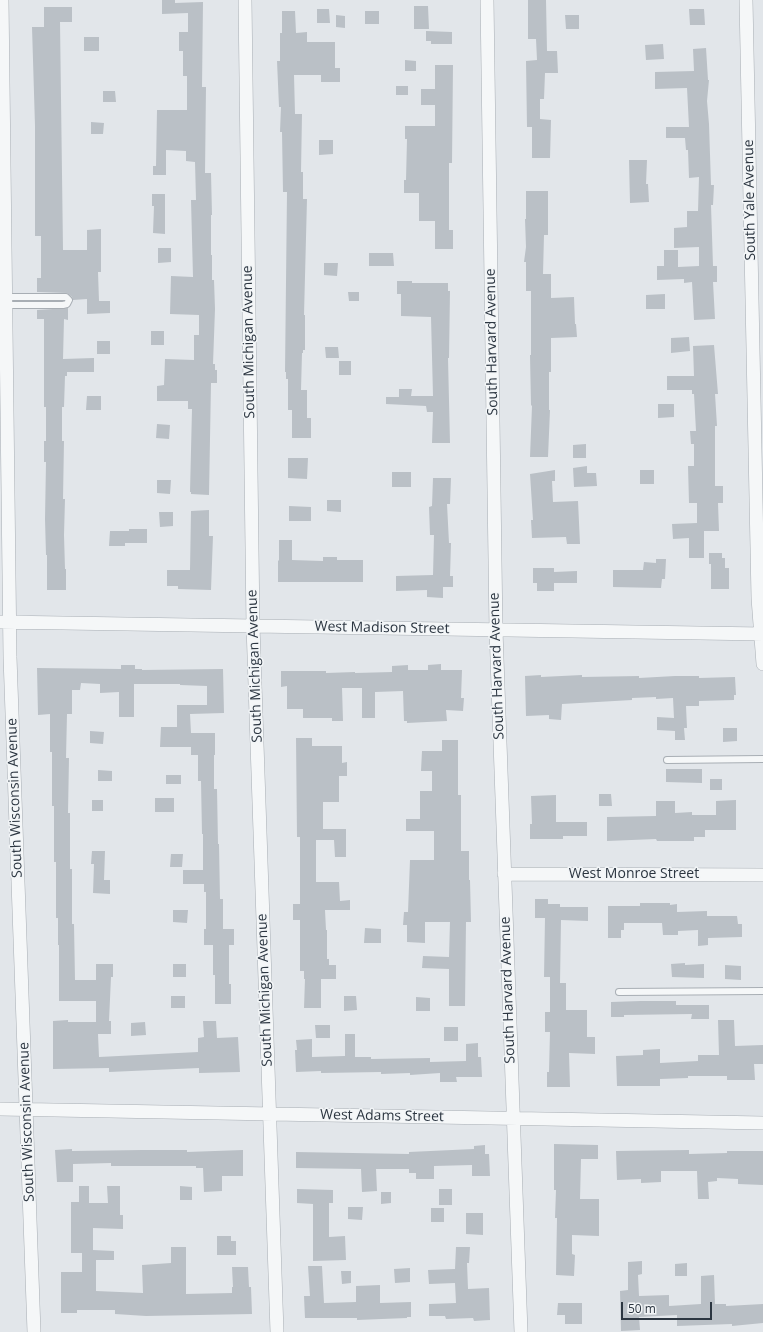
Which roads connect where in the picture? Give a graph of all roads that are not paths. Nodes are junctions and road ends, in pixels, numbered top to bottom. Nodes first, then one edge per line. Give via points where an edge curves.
1 (2, 0) edge
2 (244, 0) edge
3 (487, 0) edge
4 (746, 0) edge
5 (6, 301) junction
6 (5, 622) edge
7 (253, 626) junction
8 (496, 630) junction
9 (762, 634) edge
10 (763, 664) edge
11 (763, 759) edge
12 (667, 760) dead end
13 (504, 874) junction
14 (763, 875) edge
15 (763, 991) edge
16 (619, 992) dead end
17 (0, 1109) edge
18 (26, 1110) junction
19 (269, 1114) junction
20 (512, 1118) junction
21 (763, 1123) edge
22 (34, 1332) edge
23 (277, 1332) edge
24 (521, 1332) edge

1 - 5 street, South Wisconsin Avenue
2 - 7 street, South Michigan Avenue
3 - 8 street, South Harvard Avenue
4 - 9 street, South Yale Avenue via 758,590
5 - 5 lane via 63,305 69,300 63,297
5 - 6 street, South Wisconsin Avenue
6 - 7 street, West Madison Street
6 - 18 street, South Wisconsin Avenue via 10,657
7 - 8 street, West Madison Street
7 - 19 street, South Michigan Avenue
8 - 9 street, West Madison Street
8 - 13 street, South Harvard Avenue
9 - 10 street, South Yale Avenue
11 - 12 lane
13 - 14 street, West Monroe Street
13 - 20 street, South Harvard Avenue
15 - 16 lane
17 - 18 street, West Adams Street
18 - 19 street, West Adams Street
18 - 22 street, South Wisconsin Avenue
19 - 20 street, West Adams Street
19 - 23 street, South Michigan Avenue
20 - 21 street, West Adams Street
20 - 24 street, South Harvard Avenue

